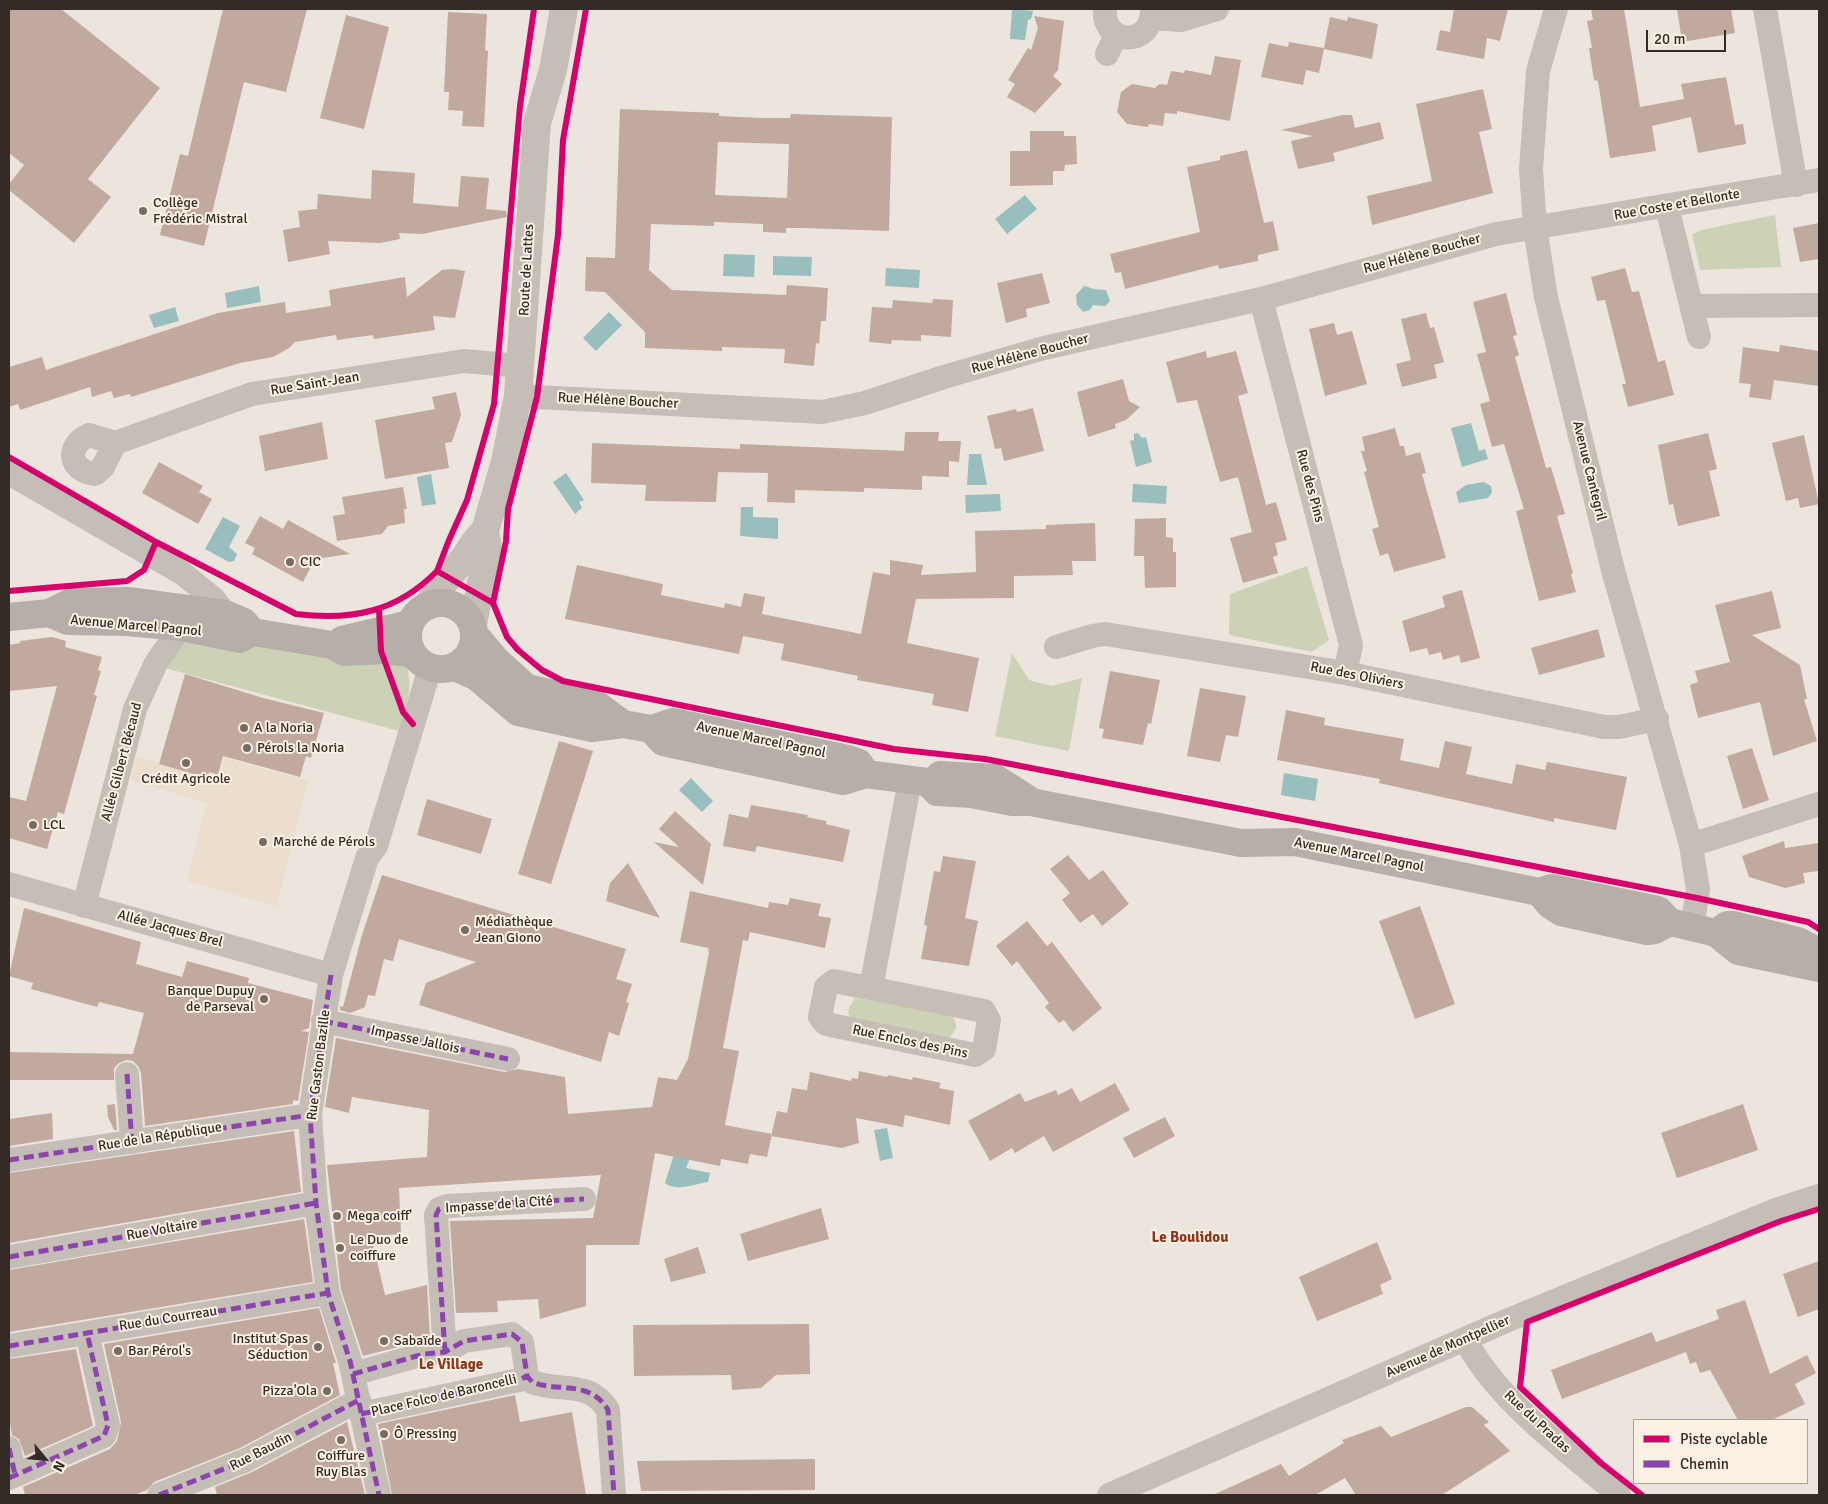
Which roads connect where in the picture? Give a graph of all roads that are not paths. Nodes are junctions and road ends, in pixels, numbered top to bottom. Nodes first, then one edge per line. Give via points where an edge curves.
1 (564, 9) edge
2 (1105, 9) edge
3 (1217, 9) edge
4 (1556, 9) edge
5 (1764, 9) edge
6 (1152, 14) edge
7 (1819, 180) edge
8 (1796, 185) junction
9 (1667, 207) junction
10 (1535, 228) junction
11 (1261, 298) junction
12 (1819, 304) edge
13 (1693, 306) junction
14 (1699, 337) dead end
15 (521, 366) junction
16 (518, 396) junction
17 (115, 442) dead end
18 (9, 473) edge
19 (486, 531) junction
20 (49, 613) junction
21 (225, 614) junction
22 (419, 614) junction
23 (9, 617) edge
24 (181, 627) junction
25 (474, 629) junction
26 (252, 632) junction
27 (332, 646) junction
28 (1056, 647) dead end
29 (432, 663) junction
30 (1346, 673) junction
31 (1657, 720) junction
32 (623, 724) junction
33 (918, 781) junction
34 (1819, 804) edge
35 (1691, 845) junction
36 (9, 884) edge
37 (84, 906) junction
38 (1692, 928) junction
39 (1819, 952) edge
40 (1819, 968) edge
41 (331, 975) junction
42 (871, 988) junction
43 (323, 1021) junction
44 (508, 1059) dead end
45 (127, 1074) dead end
46 (310, 1115) junction
47 (132, 1142) junction
48 (9, 1160) edge
49 (1819, 1196) edge
50 (584, 1199) dead end
51 (316, 1203) junction
52 (9, 1257) edge
53 (328, 1293) junction
54 (87, 1333) junction
55 (1465, 1339) junction
56 (9, 1346) edge
57 (445, 1352) junction
58 (353, 1374) junction
59 (527, 1376) junction
60 (360, 1407) junction
61 (9, 1448) edge
62 (12, 1477) edge
63 (159, 1495) edge
64 (379, 1495) edge
65 (614, 1495) edge
66 (1109, 1495) edge
67 (1619, 1495) edge

1 - 15 street, Route de Lattes via 553,70 537,123
2 - 6 street via 1104,18 1112,45 1139,36 1148,28
3 - 6 street via 1181,20
4 - 10 street, Avenue Cantegril via 1538,71 1531,169
5 - 8 street
7 - 8 street, Rue Coste et Bellonte
8 - 9 street, Rue Coste et Bellonte
9 - 10 street, Rue Coste et Bellonte
9 - 13 street
10 - 11 street, Rue Hélène Boucher via 1496,234
10 - 31 street, Avenue Cantegril via 1546,296 1610,560
11 - 16 street, Rue Hélène Boucher via 1044,348 843,409 822,412
11 - 30 street, Rue des Pins via 1351,645
12 - 13 street
13 - 14 street
15 - 16 street, Route de Lattes
15 - 17 street, Rue Saint-Jean via 464,361 252,394
16 - 19 street, Route de Lattes via 505,462
18 - 21 street via 182,573 214,599
19 - 22 street via 476,538
19 - 25 street via 488,548
20 - 21 main road, Avenue Marcel Pagnol via 71,602 128,601
20 - 23 main road, Avenue Marcel Pagnol
20 - 24 main road, Avenue Marcel Pagnol via 68,620
21 - 26 main road, Avenue Marcel Pagnol via 244,622
22 - 25 main road via 438,603 454,606 467,614
22 - 27 main road via 347,637
22 - 29 main road via 408,634
24 - 26 main road, Avenue Marcel Pagnol via 240,638
24 - 37 street, Allée Gilbert Bécaud via 156,663 136,709
25 - 29 main road via 470,654
25 - 32 main road, Avenue Marcel Pagnol via 495,659 527,688 596,704
26 - 27 main road, Avenue Marcel Pagnol
27 - 29 main road, Avenue Marcel Pagnol via 344,652 385,650
28 - 30 street, Rue des Oliviers via 1105,634
29 - 32 main road, Avenue Marcel Pagnol via 477,677 518,712 592,728
29 - 41 street, Rue Gaston Bazille via 376,846 367,858
30 - 31 street, Rue des Oliviers via 1604,728
31 - 35 street, Avenue Cantegril
32 - 33 main road, Avenue Marcel Pagnol via 650,729 664,742 843,781 866,774
33 - 38 main road, Avenue Marcel Pagnol via 942,774 986,776 995,778 1031,802 1241,843 1295,842 1539,892 1552,888 1658,910
33 - 42 street
34 - 35 street
35 - 38 street, Avenue Cantegril via 1698,890
36 - 37 street, Allée Jacques Brel
37 - 41 street, Allée Jacques Brel
38 - 39 main road via 1734,925 1798,940
38 - 40 main road, Avenue Marcel Pagnol via 1738,951
41 - 43 street, Rue Gaston Bazille
42 - 42 street, Rue Enclos des Pins via 834,981 826,986 820,1017 826,1024 975,1055 984,1049 989,1020 984,1011
43 - 44 street, Impasse Jallois
43 - 46 street, Rue Gaston Bazille
45 - 47 street
46 - 47 street, Rue de la République
46 - 51 street, Rue Gaston Bazille
47 - 48 street, Rue de la République
49 - 55 street, Avenue de Montpellier via 1773,1211
50 - 57 street, Impasse de la Cité via 439,1209 436,1215
51 - 52 street, Rue Voltaire
51 - 53 street, Rue Gaston Bazille
53 - 54 street, Rue du Courreau
53 - 58 street, Rue Gaston Bazille
54 - 56 street, Rue du Courreau
54 - 62 street via 108,1425 104,1436
55 - 66 street, Avenue de Montpellier
55 - 67 street, Rue du Pradas via 1476,1360 1512,1402
57 - 58 street, Place Folco de Baroncelli via 424,1354
57 - 59 street, Place Folco de Baroncelli via 464,1341 512,1334 522,1342
58 - 60 street, Rue Gaston Bazille
59 - 60 street, Place Folco de Baroncelli
59 - 65 street, Place Folco de Baroncelli via 538,1384 586,1390 601,1399 608,1410
60 - 63 street, Rue Baudin via 246,1460
60 - 64 street, Rue Gaston Bazille
61 - 62 street

